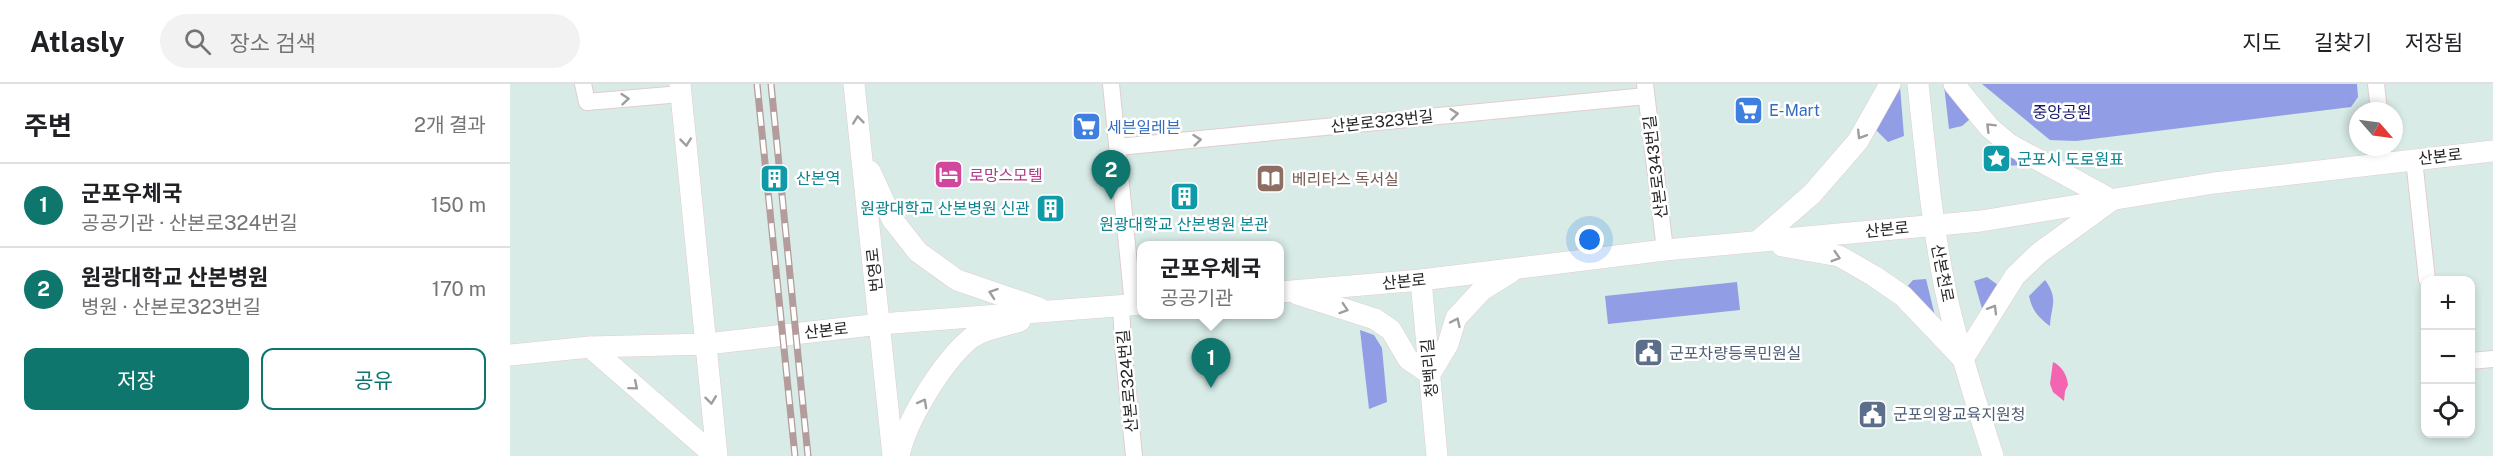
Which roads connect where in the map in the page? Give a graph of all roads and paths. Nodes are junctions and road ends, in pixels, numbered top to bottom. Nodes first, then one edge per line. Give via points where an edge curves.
1 (583, 84) edge
2 (854, 84) edge
3 (1111, 84) edge
4 (1890, 84) edge
5 (1918, 84) edge
6 (1954, 84) edge
7 (2376, 84) edge
8 (681, 89) edge
9 (1646, 90) edge
10 (2378, 102) edge
11 (1118, 147) junction
12 (2493, 151) edge
13 (862, 153) junction
14 (2371, 156) edge
15 (2395, 156) edge
16 (2414, 159) junction
17 (2112, 200) junction
18 (1933, 225) junction
19 (1758, 241) junction
20 (1665, 250) junction
21 (1517, 268) junction
22 (2427, 276) edge
23 (1421, 280) junction
24 (1284, 292) edge
25 (1132, 305) edge
26 (1048, 311) junction
27 (879, 324) junction
28 (707, 344) junction
29 (590, 347) junction
30 (510, 355) edge
31 (2493, 359) edge
32 (1963, 360) junction
33 (2475, 361) edge
34 (1430, 374) junction
35 (716, 456) edge
36 (893, 456) edge
37 (899, 456) edge
38 (1134, 456) edge
39 (1437, 456) edge
40 (1993, 456) edge

1 -> 8 street via 587,102
13 -> 2 street, 번영로
3 - 11 street
4 -> 19 street via 1858,141 1812,194
5 - 18 street, 산본천로
17 -> 6 street via 2009,144
7 - 10 street
8 -> 28 street
11 -> 9 street, 산본로323번길
9 - 20 street, 산본로343번길
11 - 25 street
12 - 16 street, 산본로
26 -> 13 street via 957,280 918,252 892,219
13 - 27 street, 번영로
14 - 17 street, 산본로
15 - 16 street, 산본로
16 - 22 street
17 - 18 street, 산본로
32 -> 17 street via 2015,276 2039,253
18 - 19 street, 산본로
18 - 32 street, 산본천로
19 - 20 street, 산본로
19 -> 32 street via 1839,256 1874,276 1903,297
20 - 21 street, 산본로
21 - 23 street, 산본로
34 -> 21 street via 1448,344 1456,318 1482,290
23 - 24 street, 산본로
23 - 34 street, 청백리길
24 -> 34 street via 1375,318 1391,330 1408,359
25 - 26 street, 산본로
25 - 38 street, 산본로324번길 via 1123,346
26 - 27 street, 산본로
37 -> 26 street via 935,381 973,337
27 - 28 street, 산본로
27 - 36 street, 번영로
28 - 29 street, 산본로
28 -> 35 street
29 - 30 street, 산본로
29 -> 35 street
31 - 33 street
32 - 40 street, 산본천로
34 - 39 street, 청백리길

